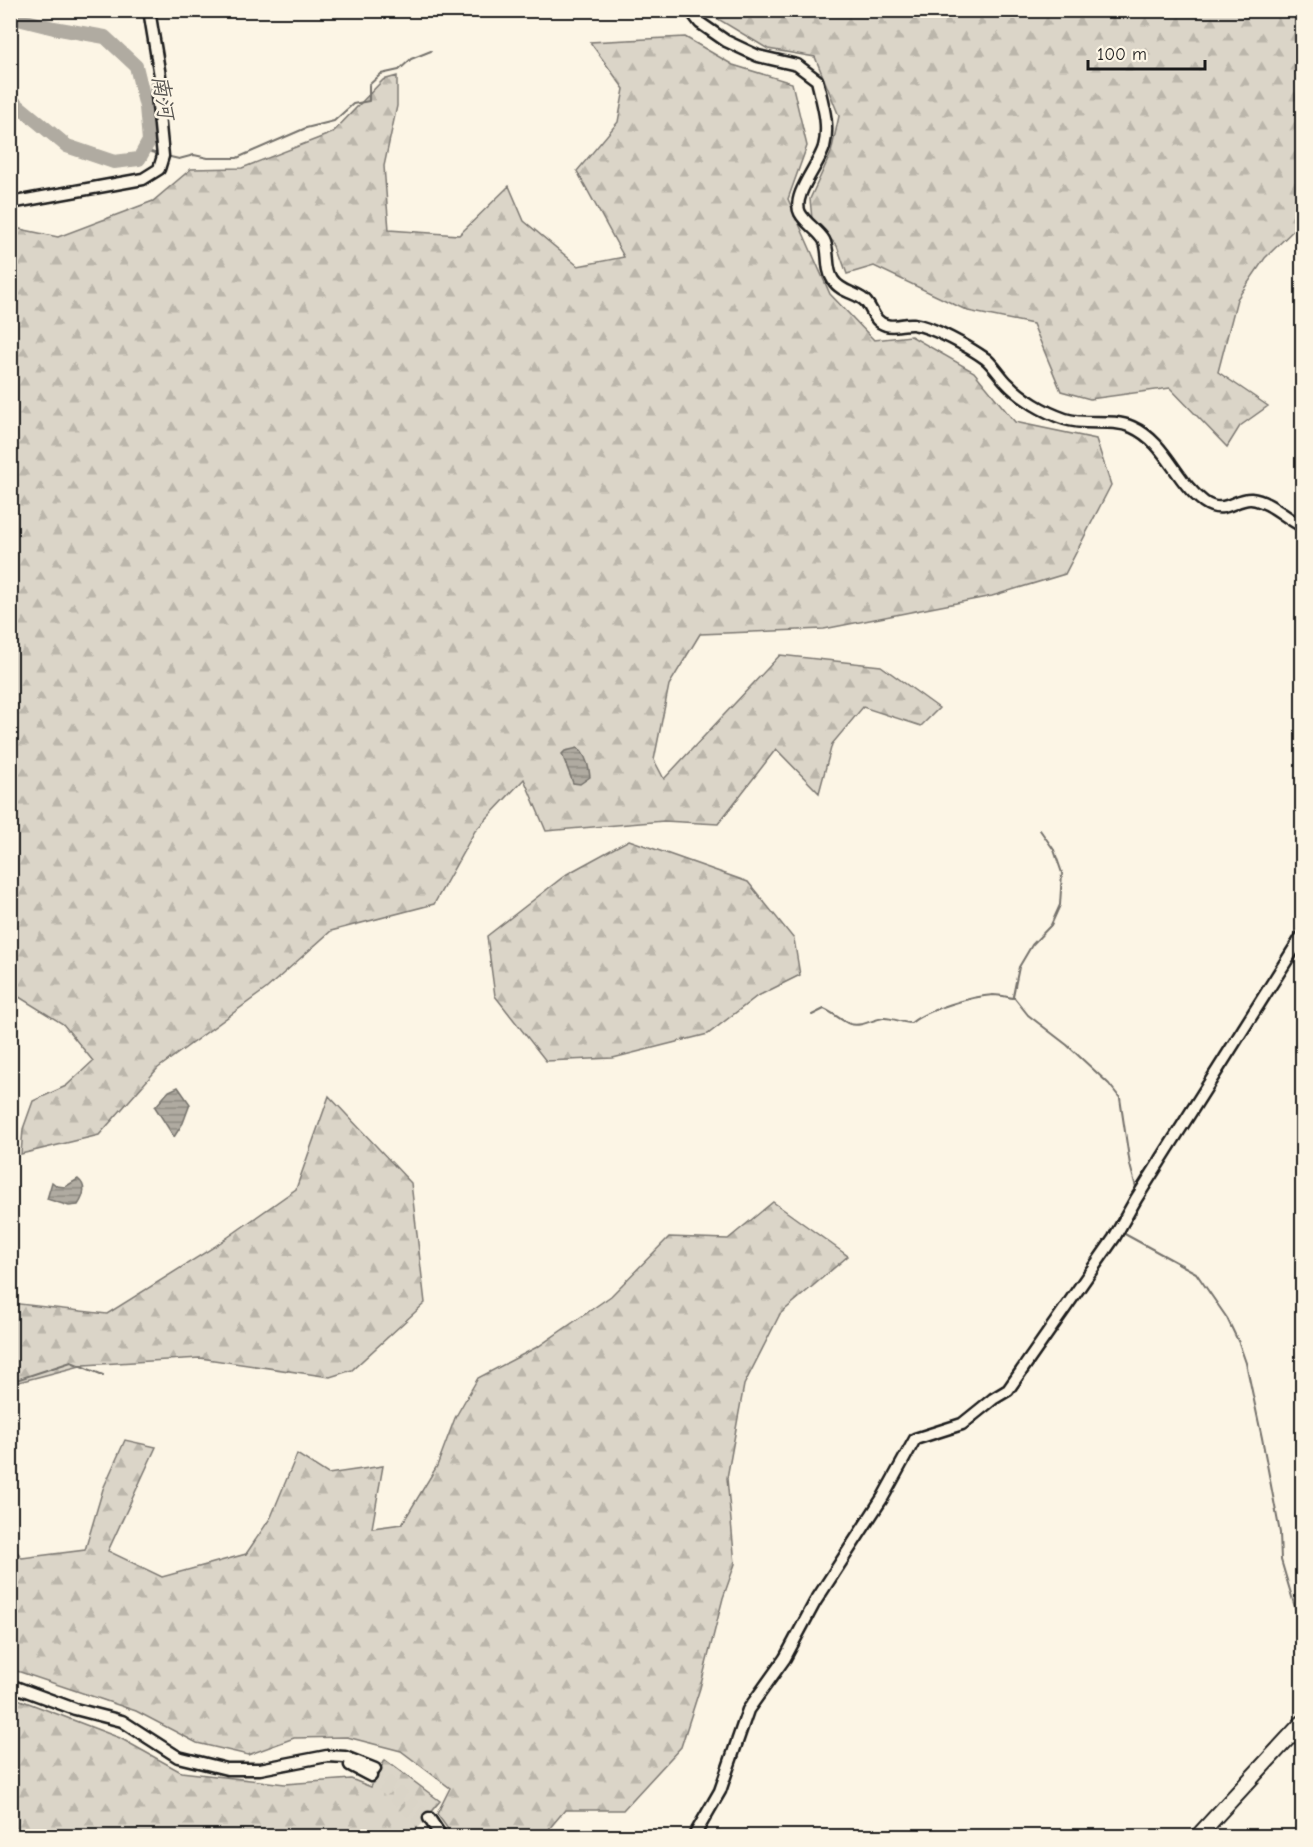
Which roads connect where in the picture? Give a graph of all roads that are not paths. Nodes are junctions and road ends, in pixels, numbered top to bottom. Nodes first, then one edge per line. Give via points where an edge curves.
1 (149, 10) edge
2 (690, 10) edge
3 (10, 203) edge
4 (1302, 526) edge
5 (1302, 936) edge
6 (10, 1685) edge
7 (1302, 1723) edge
8 (373, 1772) tunnel mouth
9 (435, 1836) edge
10 (441, 1836) edge
11 (694, 1836) edge
12 (1198, 1836) edge

1 - 3 street via 160,76 157,95 163,156 159,170 143,179
2 - 4 street via 700,23 726,41 758,56 796,65 817,80 827,126 824,148 797,201 799,212 824,241 833,280 846,292 865,300 877,321 888,326 912,324 959,343 987,360 1009,385 1037,407 1065,419 1138,430 1166,454 1189,488 1204,502 1217,507 1248,499 1262,501
5 - 11 street via 1107,1248 1008,1390 962,1424 915,1439 785,1658 748,1710 720,1791
6 - 8 street via 122,1721 178,1757 227,1769 260,1769 327,1756
7 - 12 main road
9 - 10 street via 426,1822

